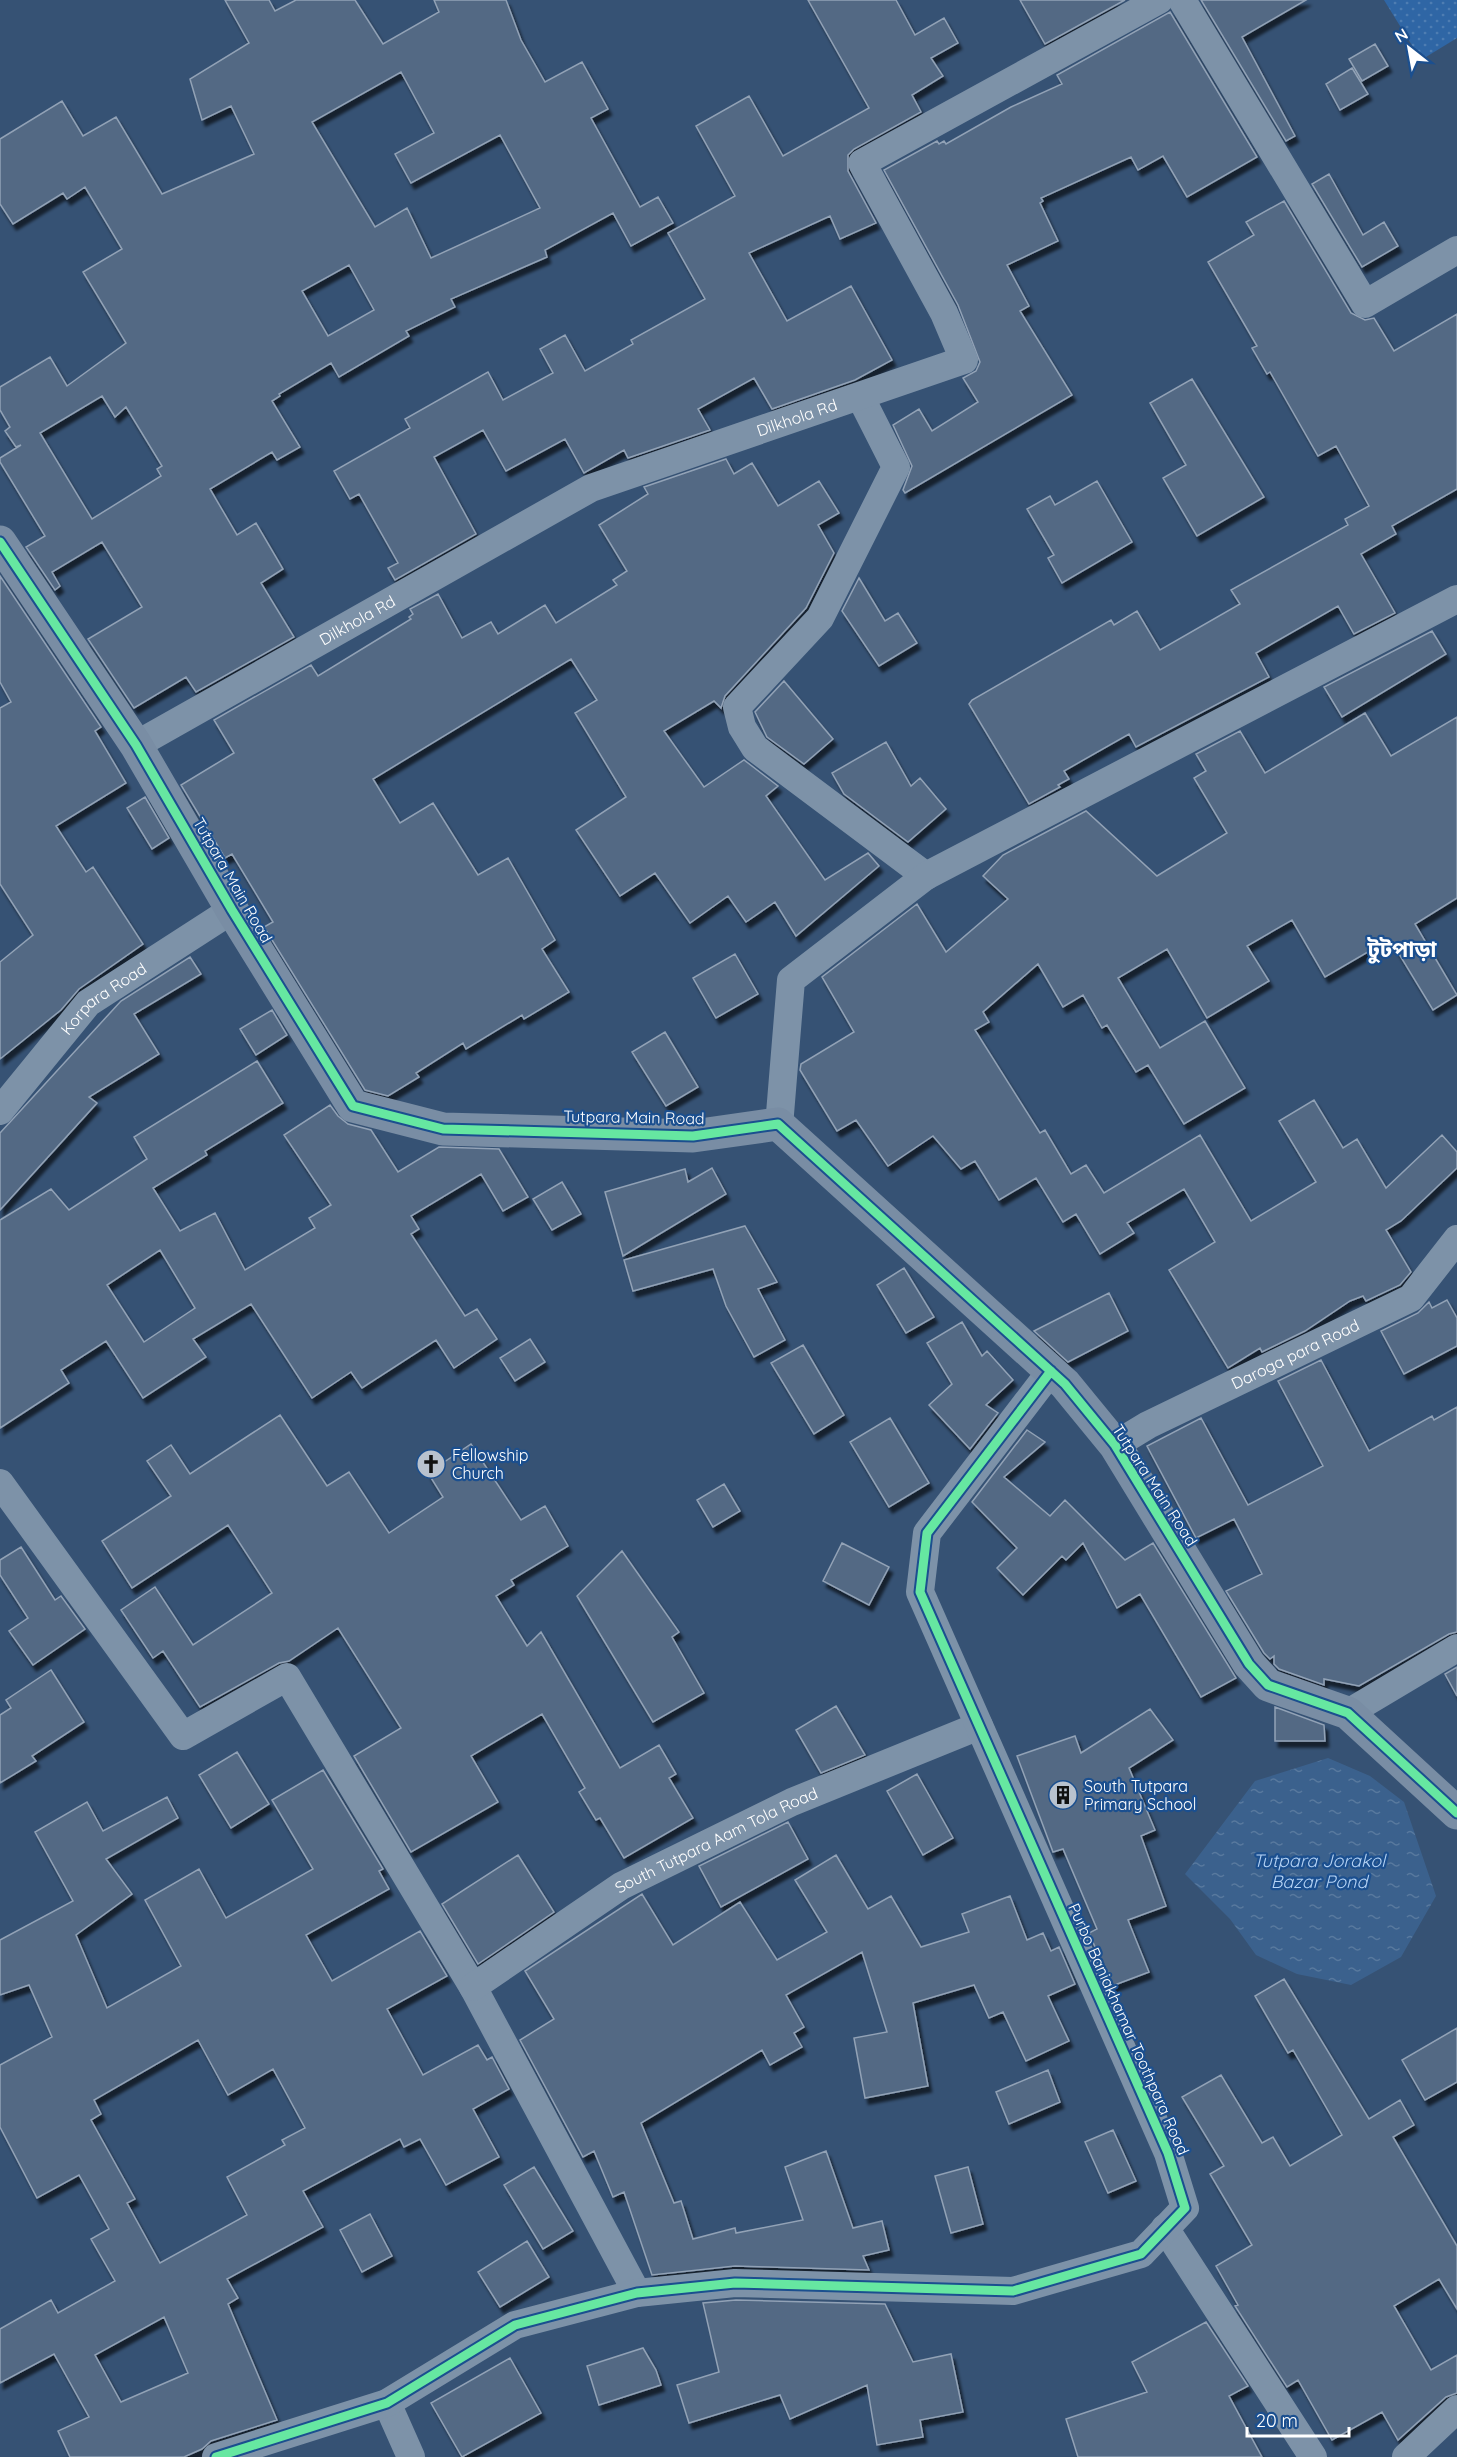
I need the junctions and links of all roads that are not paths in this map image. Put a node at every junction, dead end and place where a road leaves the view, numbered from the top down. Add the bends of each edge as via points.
1 (1159, 0) edge
2 (1182, 0) edge
3 (1457, 250) edge
4 (861, 398) junction
5 (0, 542) edge
6 (1457, 599) edge
7 (136, 746) junction
8 (926, 876) junction
9 (232, 910) junction
10 (0, 1111) edge
11 (779, 1126) junction
12 (1457, 1239) edge
13 (1050, 1371) junction
14 (1114, 1445) junction
15 (0, 1482) edge
16 (1457, 1648) edge
17 (1348, 1713) junction
18 (979, 1726) junction
19 (1457, 1813) edge
20 (473, 1987) junction
21 (1165, 2229) junction
22 (638, 2293) junction
23 (387, 2403) junction
24 (1457, 2409) edge
25 (216, 2457) edge
26 (411, 2457) edge
27 (1314, 2457) edge
28 (1406, 2457) edge

1 - 4 street, Dilkhola Rd via 862,163 944,313 964,360
2 - 3 street via 1365,304
4 - 7 street, Dilkhola Rd via 591,488
4 - 8 street via 896,467 820,618 737,706 742,727 755,748
5 - 7 street, Tutpara Main Road
6 - 8 street
7 - 9 street, Tutpara Main Road
8 - 11 street via 791,980
9 - 10 street, Korpara Road via 88,1003
9 - 11 street, Tutpara Main Road via 352,1106 443,1129 693,1136
11 - 13 street, Tutpara Main Road
12 - 14 street, Daroga para Road via 1411,1298
13 - 14 street, Tutpara Main Road
13 - 18 street, Purbo Baniakhamar Toothpara Road via 927,1533 920,1592
14 - 17 street, Tutpara Main Road via 1249,1664 1268,1685
15 - 20 street via 183,1736 287,1677
16 - 17 street
17 - 19 street, Tutpara Main Road
18 - 20 street, South Tutpara Aam Tola Road via 792,1802 621,1886
18 - 21 street, Purbo Baniakhamar Toothpara Road via 1168,2153 1185,2208
20 - 22 street
21 - 22 street, Purbo Baniakhamar Toothpara Road via 1141,2254 1013,2292 735,2283
21 - 27 street
22 - 23 street, Purbo Baniakhamar Toothpara Road via 515,2325
23 - 25 street, Purbo Baniakhamar Toothpara Road
23 - 26 street
24 - 28 street

